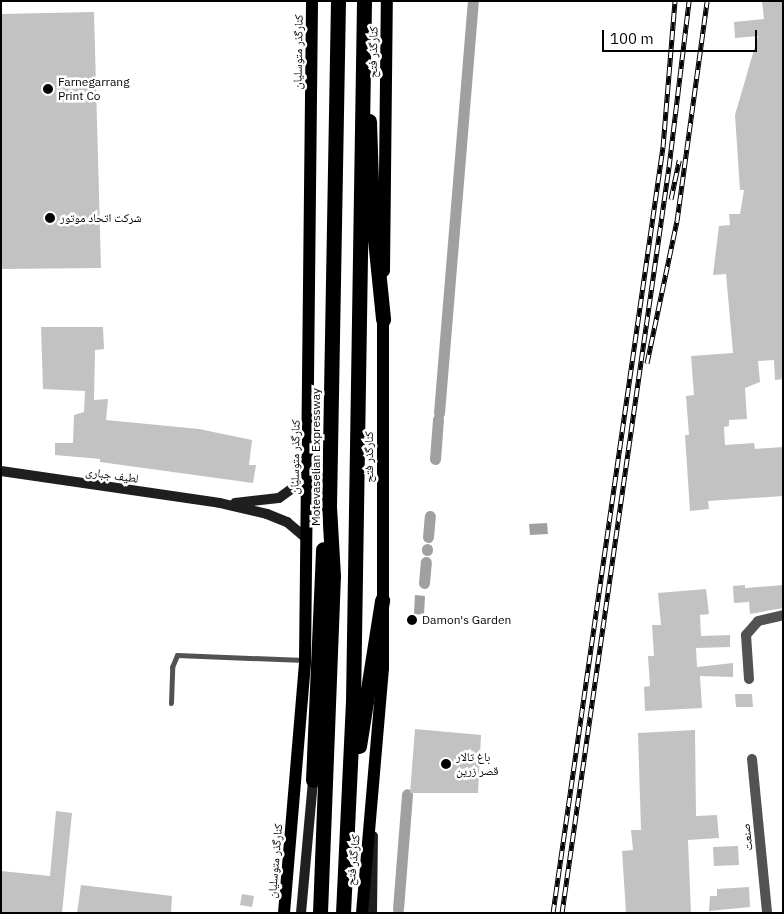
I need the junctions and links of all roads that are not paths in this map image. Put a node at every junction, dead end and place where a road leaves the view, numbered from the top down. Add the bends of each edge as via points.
1 (312, 1) edge
2 (338, 1) edge
3 (364, 1) edge
4 (387, 1) edge
5 (363, 93) junction
6 (383, 319) junction
7 (310, 462) junction
8 (1, 471) edge
9 (220, 503) junction
10 (329, 506) junction
11 (306, 538) junction
12 (382, 600) junction
13 (783, 615) edge
14 (305, 660) junction
15 (749, 679) dead end
16 (171, 703) dead end
17 (752, 759) dead end
18 (313, 780) joint
19 (350, 800) junction
20 (372, 814) junction
21 (284, 913) edge
22 (301, 913) edge
23 (320, 913) edge
24 (343, 913) edge
25 (362, 913) edge
26 (372, 913) edge
27 (767, 913) edge

1 - 7 main road, کنارگذر متوسلیان
2 - 10 highway, Motevaselian Expressway
3 - 5 highway
4 - 6 main road, کنارگذر فتح
5 - 6 highway via 371,135 372,210
5 - 19 highway
6 - 12 main road, کنارگذر فتح
7 - 9 main road via 301,482 279,498
7 - 11 main road, کنارگذر متوسلیان
8 - 9 main road, لطیف جباری
9 - 11 main road via 288,522
10 - 18 highway via 323,540
10 - 23 highway, Motevaselian Expressway via 333,576
11 - 14 main road, کنارگذر متوسلیان
12 - 19 highway
12 - 20 main road, کنارگذر فتح via 383,668
13 - 15 street via 758,621 746,635
14 - 16 lane via 177,655 172,667
14 - 21 main road, کنارگذر متوسلیان
17 - 27 street, صنعت
18 - 22 main road
19 - 24 highway
20 - 25 main road, کنارگذر فتح
20 - 26 main road via 375,870

